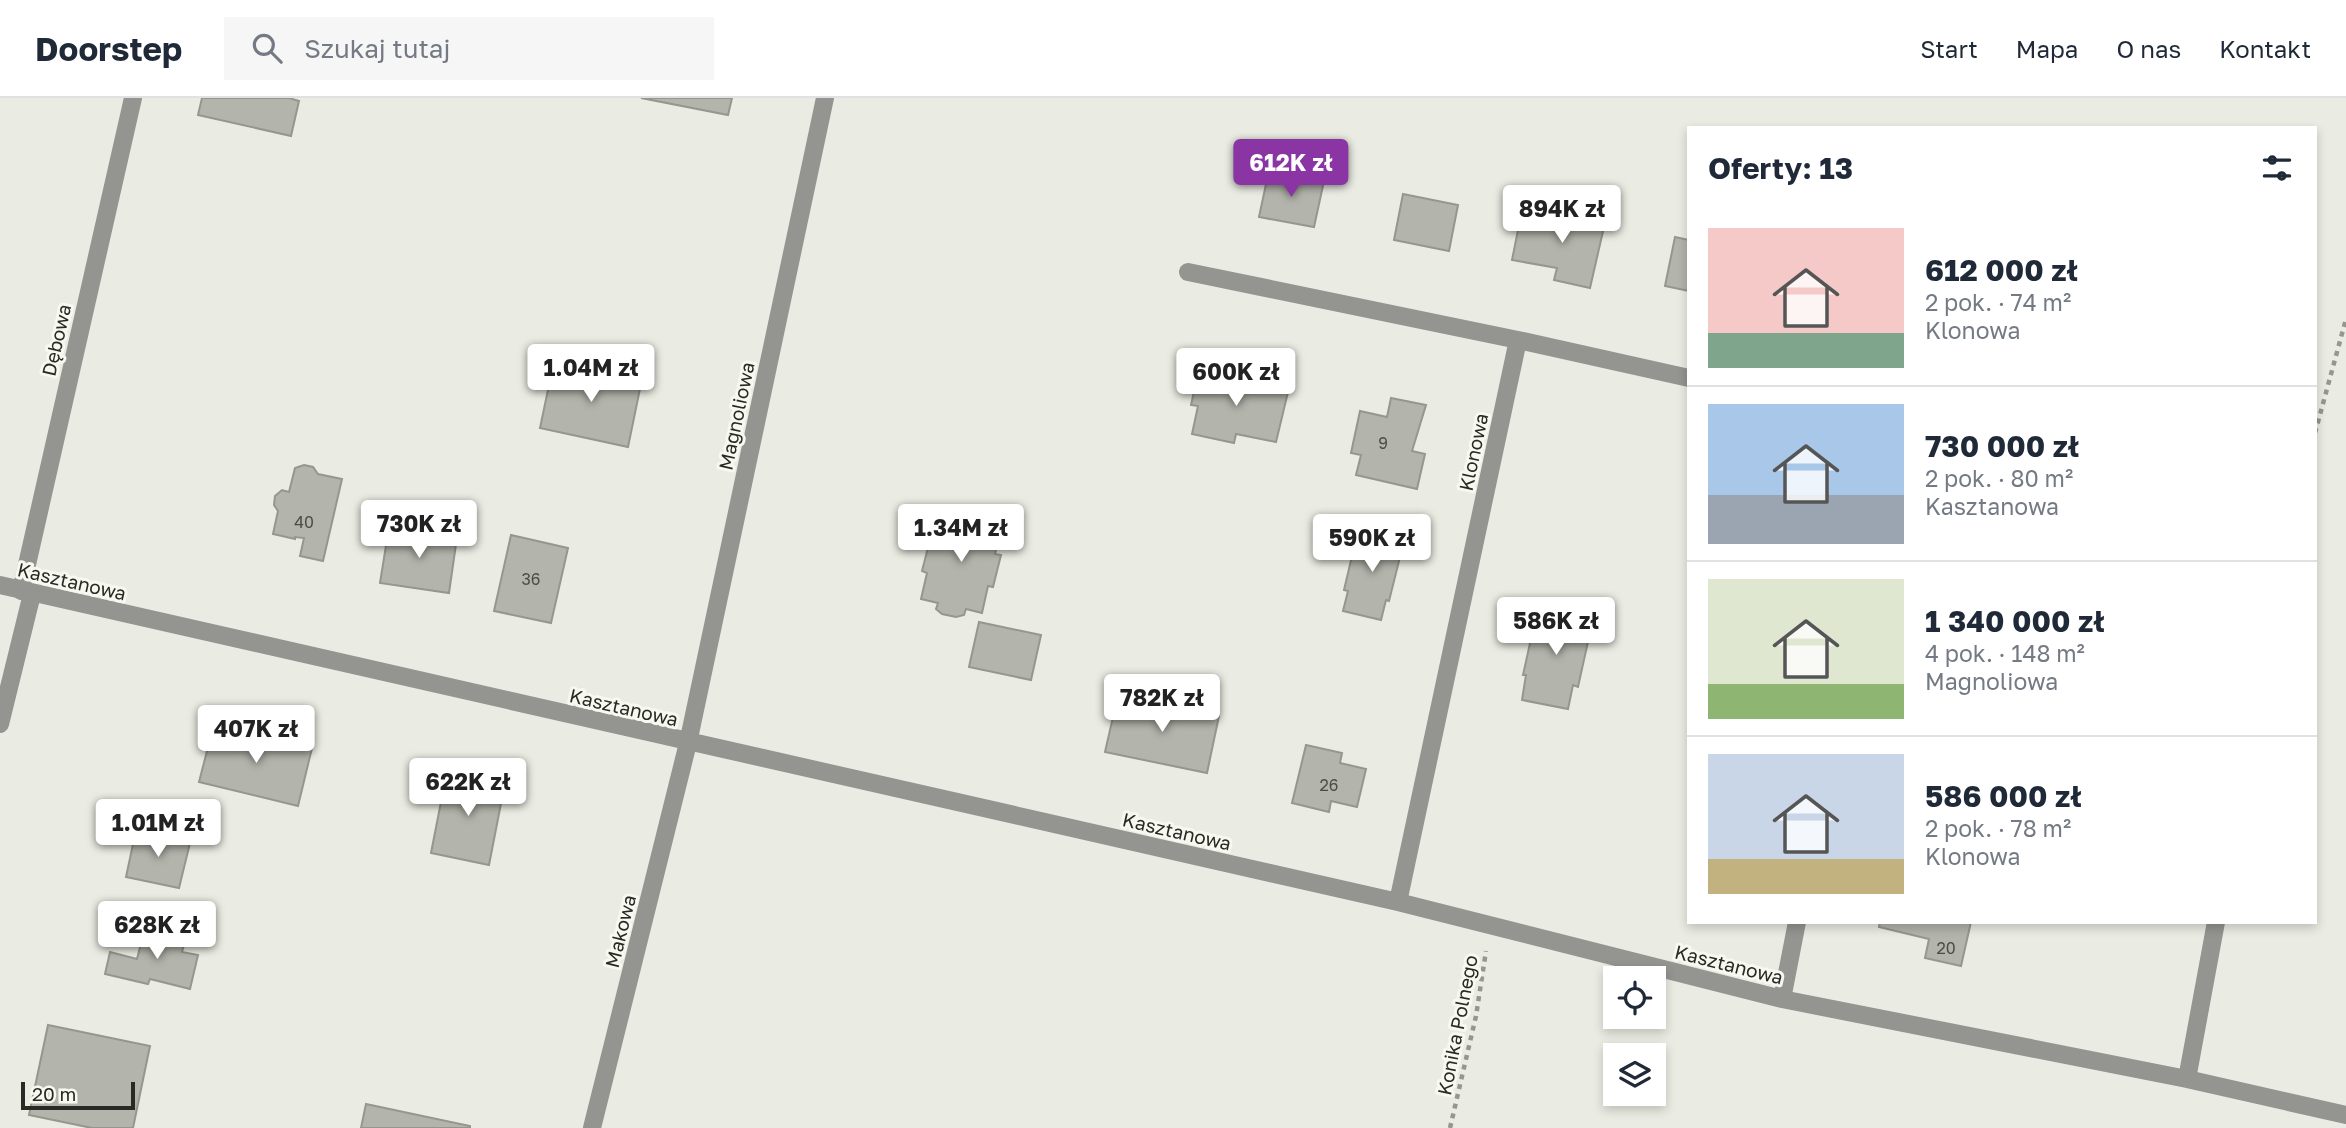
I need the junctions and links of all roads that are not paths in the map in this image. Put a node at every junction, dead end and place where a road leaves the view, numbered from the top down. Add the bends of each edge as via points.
1 (133, 98) edge
2 (825, 98) edge
3 (1188, 272) dead end
4 (1518, 340) junction
5 (1687, 378) edge
6 (0, 585) edge
7 (26, 592) junction
8 (0, 724) edge
9 (688, 743) junction
10 (1398, 902) junction
11 (1797, 924) edge
12 (2216, 924) edge
13 (1782, 999) junction
14 (2187, 1079) junction
15 (2346, 1115) edge
16 (592, 1128) edge

1 - 7 street, Dębowa
2 - 9 street, Magnoliowa
3 - 4 street
4 - 5 street
4 - 10 street, Klonowa
6 - 7 street, Kasztanowa
7 - 8 street, Dębowa
7 - 9 street, Kasztanowa
9 - 10 street, Kasztanowa
9 - 16 street, Makowa
10 - 13 street, Kasztanowa
11 - 13 street
12 - 14 street
13 - 14 street, Kasztanowa
14 - 15 street, Kasztanowa

